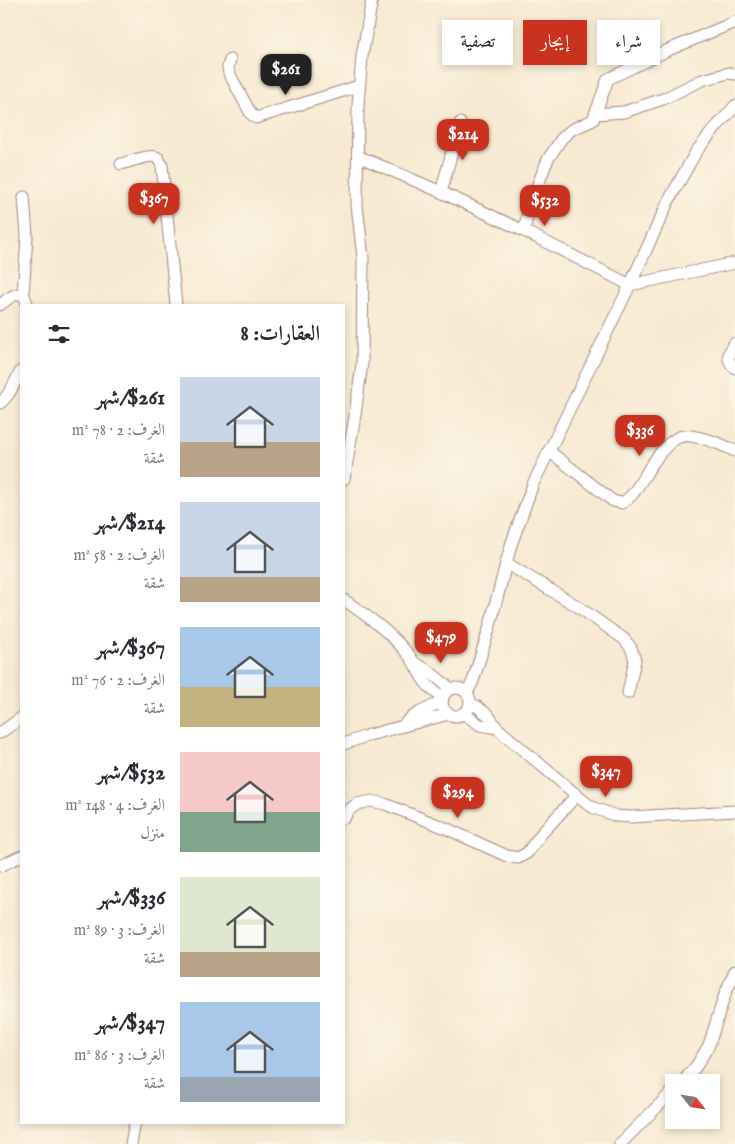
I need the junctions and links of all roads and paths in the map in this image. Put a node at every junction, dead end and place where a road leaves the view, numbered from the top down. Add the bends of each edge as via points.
1 (372, 0) edge
2 (735, 22) edge
3 (230, 60) dead end
4 (735, 74) edge
5 (359, 86) junction
6 (735, 106) edge
7 (595, 114) junction
8 (460, 122) dead end
9 (358, 156) junction
10 (121, 164) dead end
11 (441, 192) junction
12 (24, 197) dead end
13 (524, 232) junction
14 (735, 263) edge
15 (630, 286) junction
16 (25, 300) edge
17 (176, 304) edge
18 (0, 305) edge
19 (735, 343) edge
20 (735, 368) edge
21 (20, 373) edge
22 (0, 403) edge
23 (549, 451) junction
24 (735, 451) edge
25 (345, 473) edge
26 (506, 563) junction
27 (345, 601) edge
28 (415, 663) junction
29 (451, 689) junction
30 (628, 693) dead end
31 (443, 700) junction
32 (467, 703) junction
33 (450, 714) junction
34 (20, 719) edge
35 (402, 726) junction
36 (0, 733) edge
37 (345, 744) edge
38 (576, 796) junction
39 (735, 812) edge
40 (345, 816) edge
41 (20, 856) edge
42 (0, 866) edge
43 (735, 971) edge
44 (690, 1074) edge
45 (665, 1099) edge
46 (135, 1124) edge
47 (131, 1144) edge
48 (620, 1144) edge

1 - 5 street
2 - 7 street via 608,79
3 - 5 street via 228,73 256,118
4 - 7 street via 702,80 663,99 624,112
5 - 9 street
6 - 15 street via 696,152 669,200
7 - 13 street via 593,120 562,138 548,160 530,204
8 - 11 street
9 - 11 street
9 - 25 street via 357,205 363,258 362,364
10 - 17 street via 150,156 159,159 162,166
11 - 13 street
12 - 16 street via 27,236
13 - 15 street
14 - 15 street
15 - 23 street
16 - 18 street via 14,294
19 - 20 street via 728,356
21 - 22 street
23 - 24 street via 613,501 622,503 629,500 661,452 683,436 703,438
23 - 26 street via 522,511
26 - 30 street via 578,606 624,639 634,660
26 - 32 street
27 - 28 street via 393,638
28 - 29 street
28 - 31 street via 423,680
29 - 31 street
29 - 32 street via 460,688
31 - 33 street via 444,709
31 - 35 street via 408,719
32 - 33 street via 459,715
32 - 38 street via 489,716 497,728
33 - 35 street
34 - 36 street
35 - 37 street
38 - 39 street via 594,808 630,818
38 - 40 street via 527,853 518,858 443,826 371,801 357,804
41 - 42 street
43 - 44 street via 710,1045
45 - 48 street
46 - 47 street

